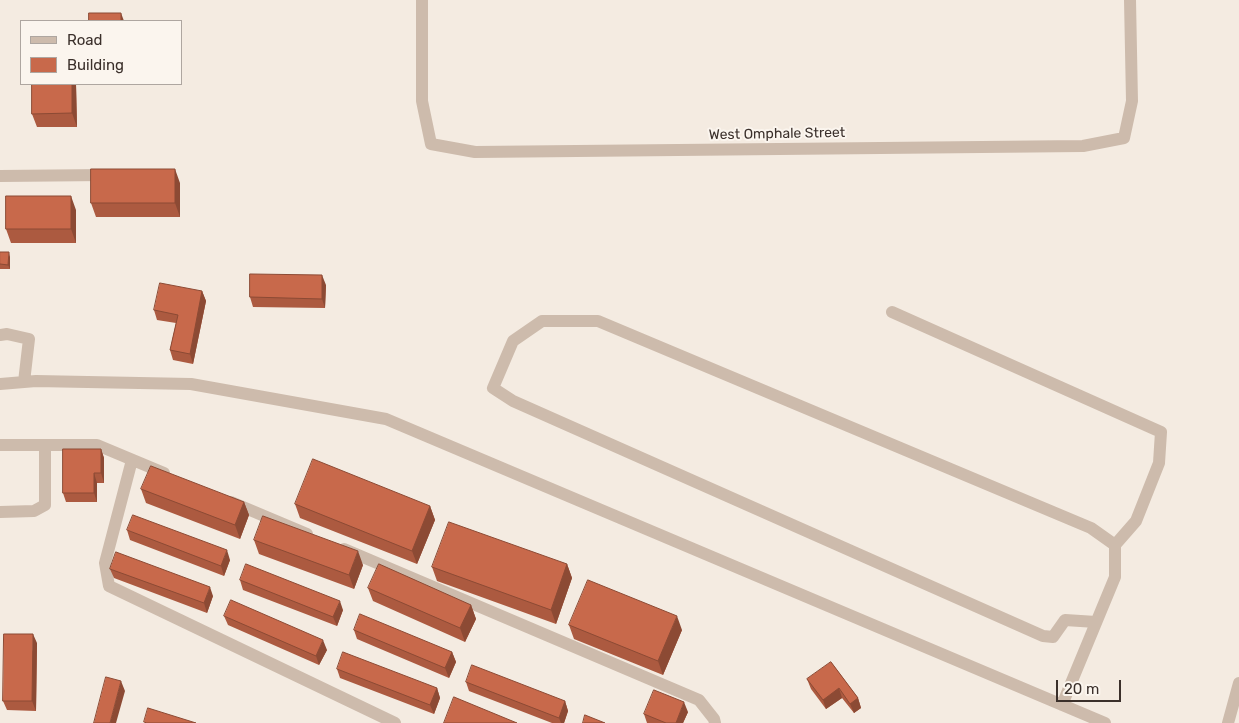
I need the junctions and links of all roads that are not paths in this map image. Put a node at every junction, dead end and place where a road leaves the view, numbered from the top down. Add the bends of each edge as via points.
1 (422, 0) edge
2 (1130, 0) edge
3 (117, 175) edge
4 (0, 176) edge
5 (892, 312) dead end
6 (0, 335) edge
7 (24, 382) junction
8 (0, 384) edge
9 (0, 445) edge
10 (44, 445) junction
11 (132, 460) junction
12 (178, 479) edge
13 (223, 498) edge
14 (0, 512) edge
15 (314, 537) edge
16 (333, 544) edge
17 (1115, 545) junction
18 (1096, 622) junction
19 (1239, 683) edge
20 (1062, 705) junction
21 (714, 722) edge
22 (395, 723) edge
23 (1106, 723) edge
24 (1228, 723) edge

1 - 2 street, West Omphale Street via 422,101 430,144 475,152 1083,146 1124,138 1132,101
3 - 4 street
5 - 17 street via 1161,432 1159,463 1136,521
6 - 7 street via 29,339
7 - 8 street
7 - 20 street via 191,384 386,419
9 - 10 street
10 - 11 street via 96,445
10 - 14 street via 44,505 34,511
11 - 12 street
11 - 22 street via 106,563 109,586
13 - 15 street
16 - 21 street via 699,700
17 - 18 street via 1115,577
17 - 18 street via 1091,528 598,321 542,321 513,341 492,388 522,405 1043,636 1053,636 1065,620
18 - 20 street
19 - 24 street
20 - 23 street

